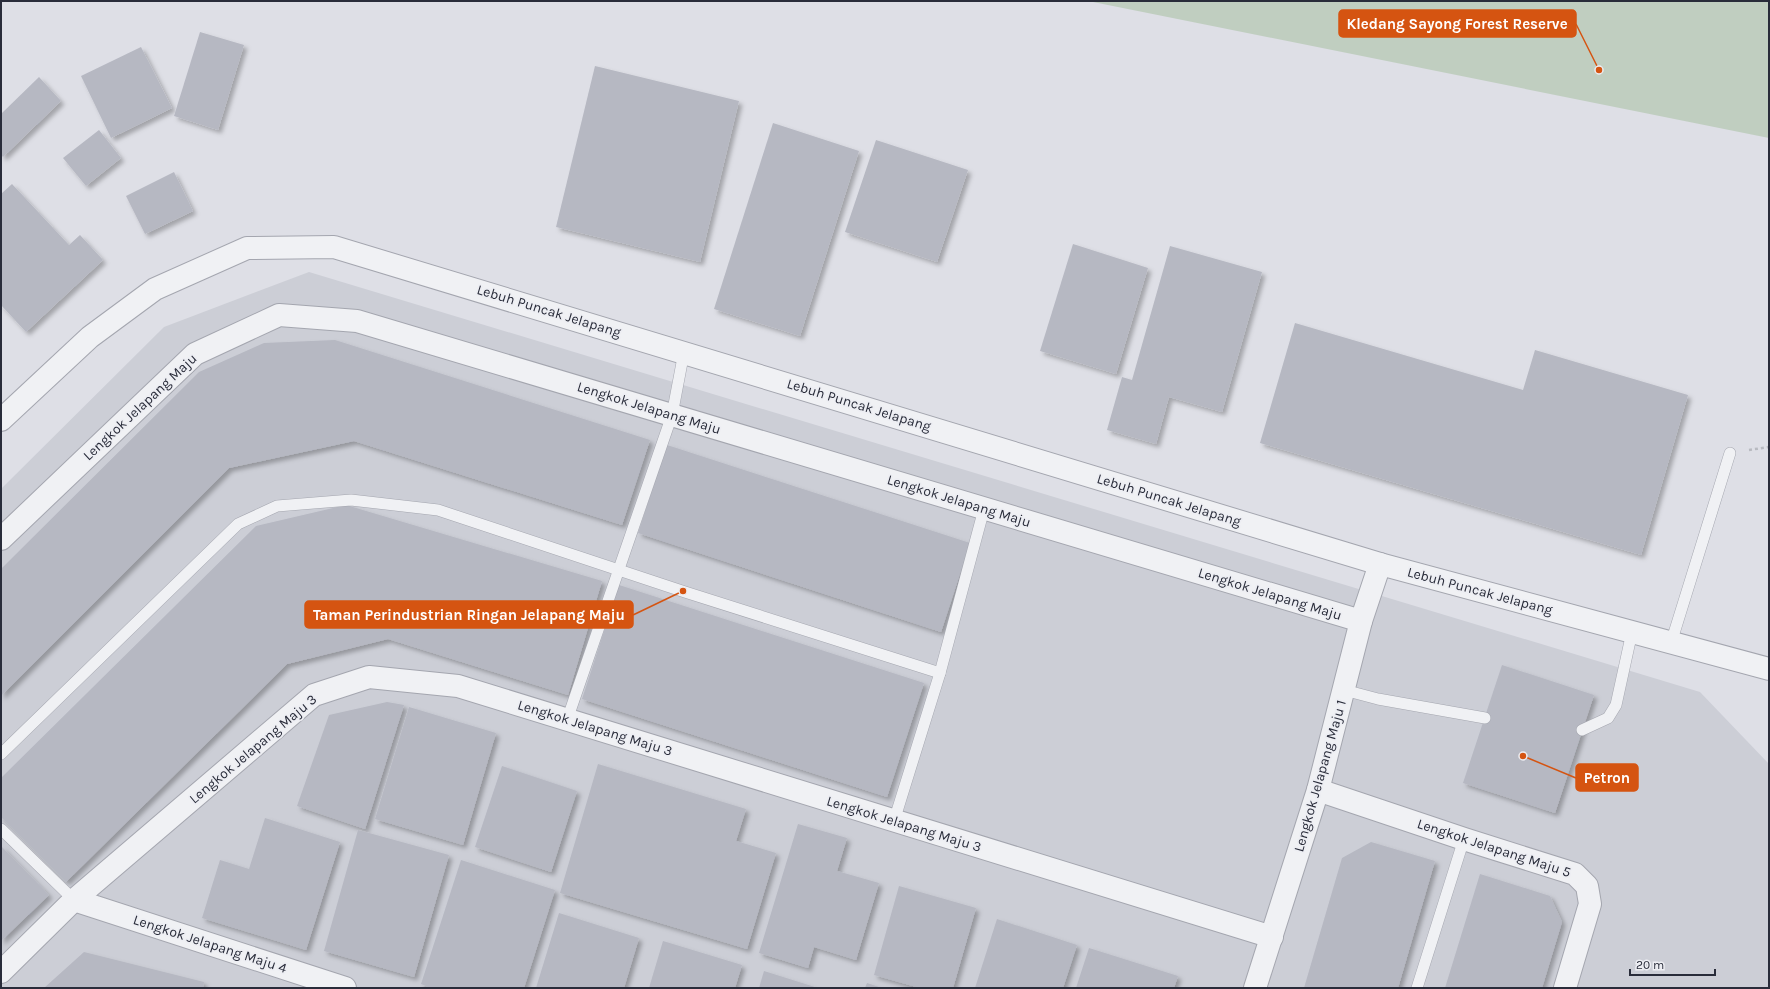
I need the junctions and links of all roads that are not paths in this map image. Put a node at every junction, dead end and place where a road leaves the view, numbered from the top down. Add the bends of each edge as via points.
1 (684, 352) junction
2 (672, 415) junction
3 (1, 420) edge
4 (1730, 453) dead end
5 (984, 509) junction
6 (1, 539) edge
7 (1380, 564) junction
8 (618, 570) junction
9 (1361, 621) junction
10 (1632, 632) junction
11 (1671, 644) junction
12 (1766, 672) edge
13 (940, 673) junction
14 (1344, 690) junction
15 (1485, 718) dead end
16 (567, 720) junction
17 (1582, 730) dead end
18 (1, 754) edge
19 (1318, 790) junction
20 (894, 821) junction
21 (1, 829) edge
22 (1464, 839) junction
23 (74, 900) junction
24 (1272, 937) junction
25 (1, 972) edge
26 (346, 988) edge
27 (1256, 988) edge
28 (1417, 988) edge
29 (1565, 988) edge

1 - 2 lane
1 - 3 street, Lebuh Puncak Jelapang via 334,247 247,248 155,289 90,337
1 - 7 street, Lebuh Puncak Jelapang
2 - 5 street, Lengkok Jelapang Maju
2 - 6 street, Lengkok Jelapang Maju via 356,321 279,315 195,354
2 - 8 lane
4 - 11 lane
5 - 9 street, Lengkok Jelapang Maju
5 - 13 lane
7 - 9 street, Lengkok Jelapang Maju 1
7 - 10 street, Lebuh Puncak Jelapang
8 - 13 lane
8 - 16 lane
8 - 18 lane via 438,510 350,500 277,506 238,524
9 - 14 street, Lengkok Jelapang Maju 1
10 - 11 street, Lebuh Puncak Jelapang
10 - 17 lane via 1616,705 1608,718
11 - 12 street, Lebuh Puncak Jelapang
13 - 20 lane
14 - 15 lane via 1378,699
14 - 19 street, Lengkok Jelapang Maju 1
16 - 20 street, Lengkok Jelapang Maju 3
16 - 23 street, Lengkok Jelapang Maju 3 via 458,686 369,677 314,695
19 - 22 street, Lengkok Jelapang Maju 5
19 - 24 street, Lengkok Jelapang Maju 1
20 - 24 street, Lengkok Jelapang Maju 3
21 - 23 lane
22 - 28 lane
22 - 29 street, Lengkok Jelapang Maju 5 via 1575,874 1587,886 1590,904
23 - 25 street, Lengkok Jelapang Maju 3
23 - 26 street, Lengkok Jelapang Maju 4
24 - 27 street, Lengkok Jelapang Maju 1

